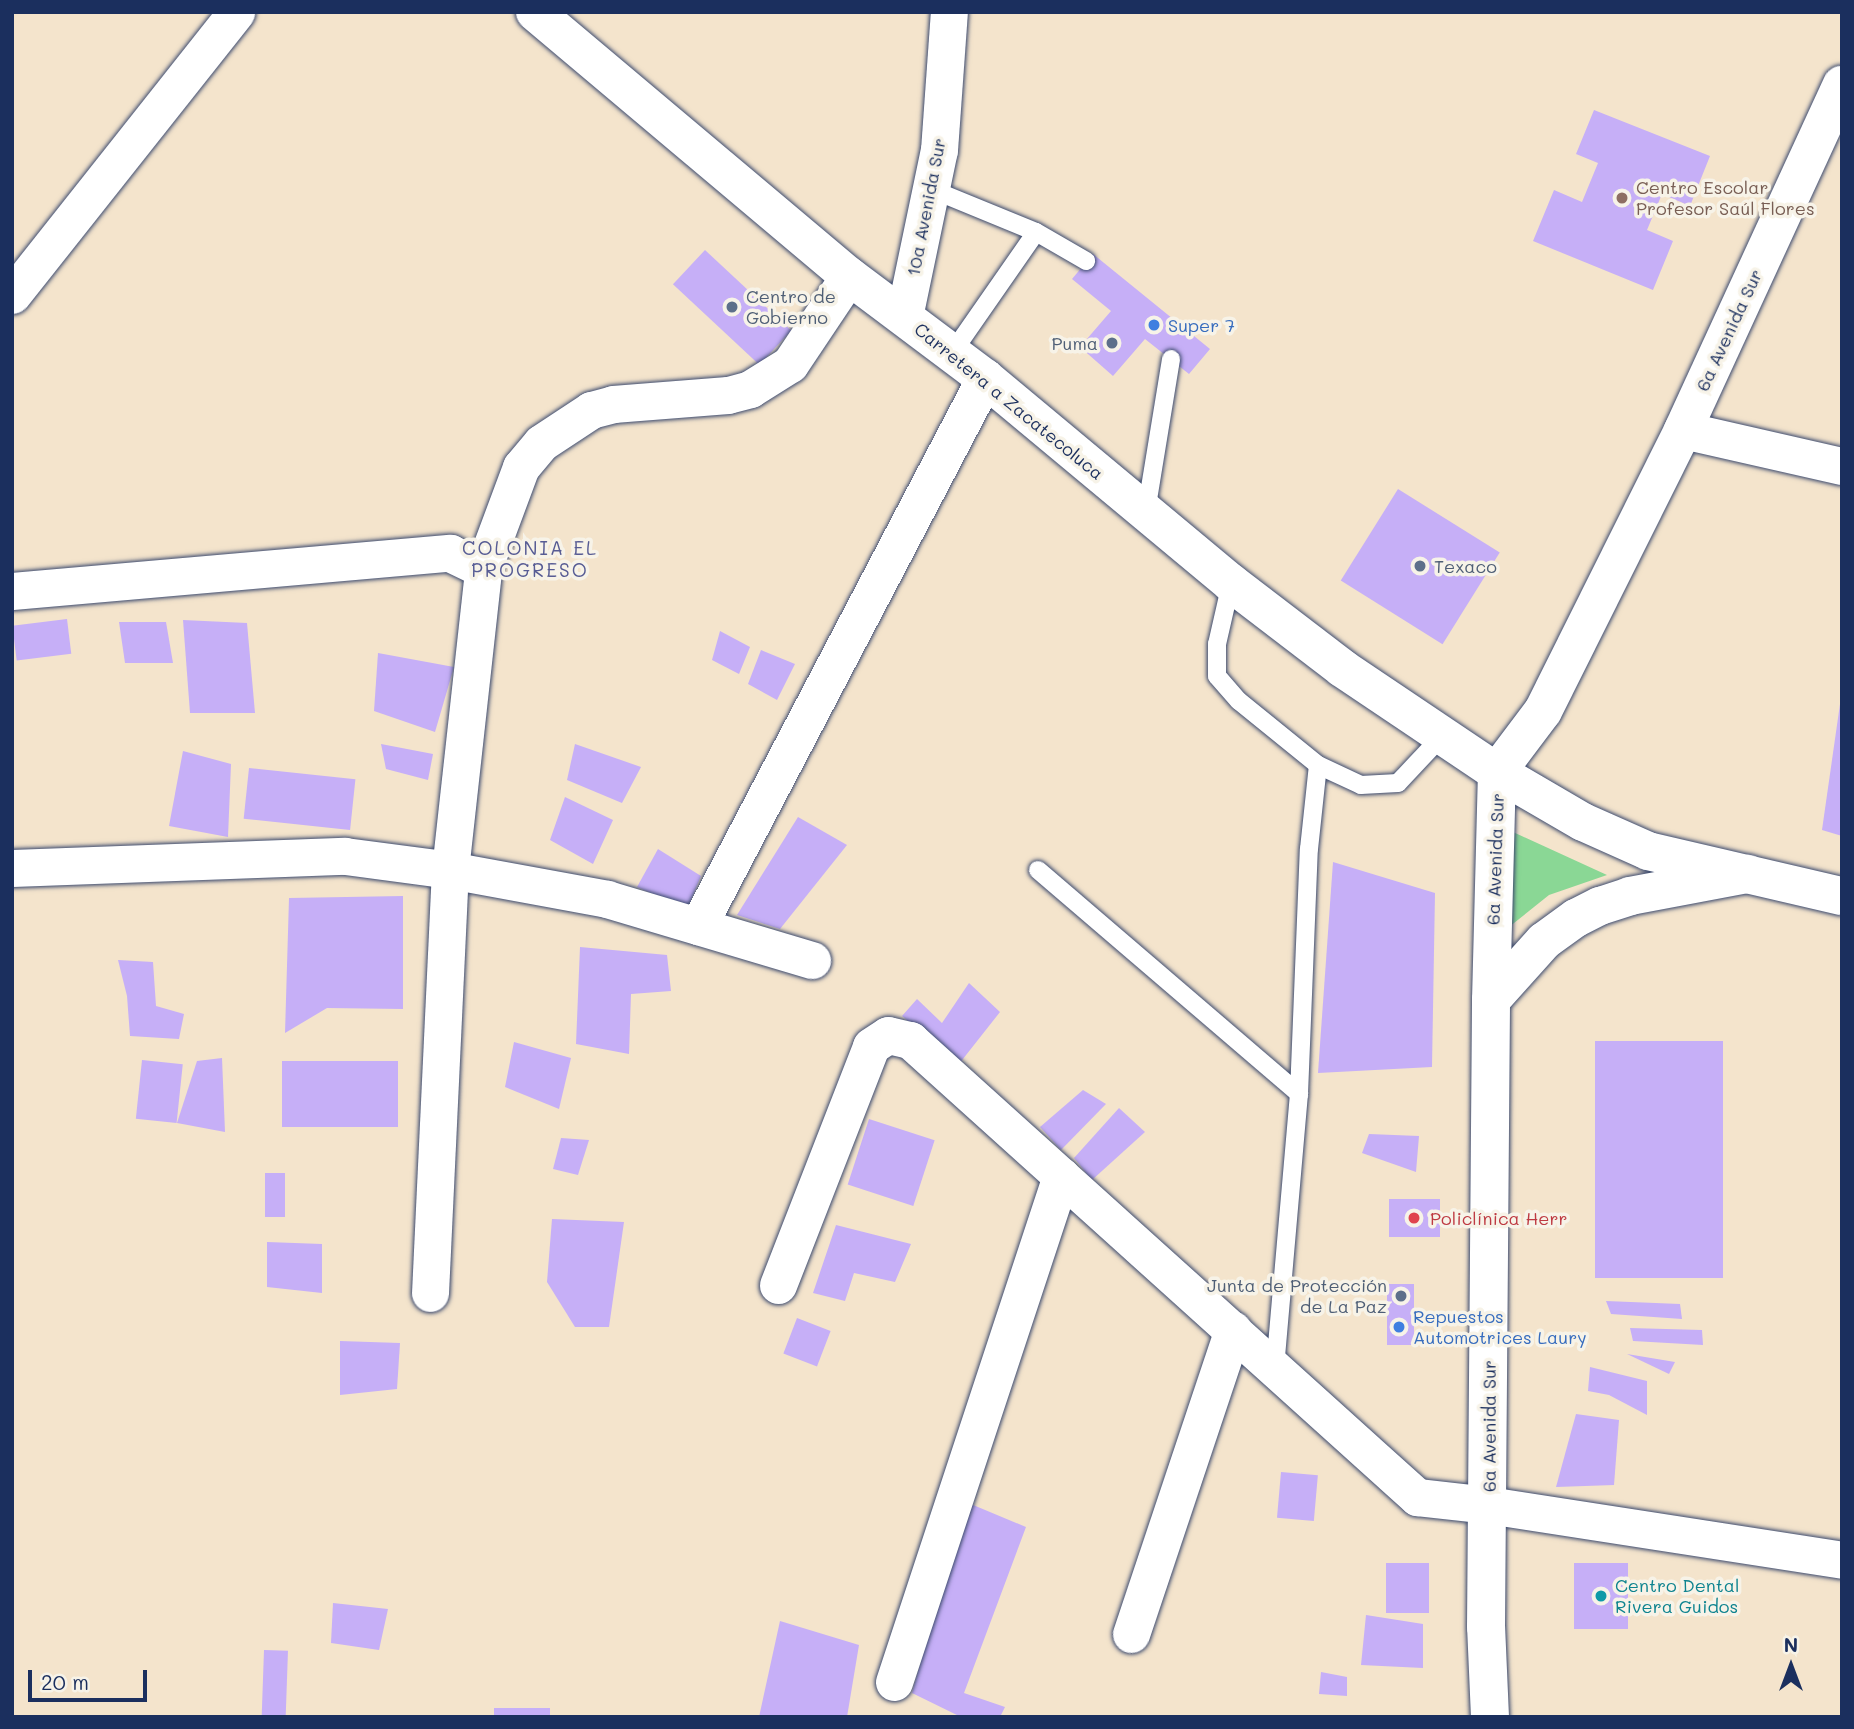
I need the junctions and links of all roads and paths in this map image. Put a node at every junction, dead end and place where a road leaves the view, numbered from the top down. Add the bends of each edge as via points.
1 (236, 12) edge
2 (535, 12) edge
3 (949, 12) edge
4 (1842, 85) edge
5 (1830, 137) edge
6 (931, 189) junction
7 (1036, 232) junction
8 (1086, 261) dead end
9 (849, 276) junction
10 (12, 295) edge
11 (904, 317) junction
12 (952, 353) junction
13 (1171, 359) dead end
14 (985, 378) junction
15 (1683, 430) junction
16 (1842, 466) edge
17 (1146, 512) junction
18 (483, 569) junction
19 (1231, 583) junction
20 (12, 591) edge
21 (1444, 734) junction
22 (1318, 765) junction
23 (1497, 772) junction
24 (12, 868) edge
25 (450, 870) junction
26 (1038, 870) dead end
27 (1748, 874) junction
28 (1842, 896) edge
29 (698, 926) junction
30 (812, 960) dead end
31 (1491, 1000) junction
32 (1299, 1094) junction
33 (1061, 1176) junction
34 (778, 1285) dead end
35 (430, 1293) dead end
36 (1233, 1330) junction
37 (1275, 1368) junction
38 (1488, 1505) junction
39 (1842, 1560) edge
40 (1131, 1634) dead end
41 (894, 1682) dead end
42 (1490, 1717) edge

1 - 10 street
2 - 9 main road, Carretera a Zacatecoluca
3 - 6 street, 10a Avenida Sur via 939,150
4 - 5 main road, 6a Avenida Sur
5 - 15 main road, 6a Avenida Sur
6 - 7 lane
6 - 11 street, 10a Avenida Sur
7 - 8 lane
7 - 12 lane
9 - 11 main road, Carretera a Zacatecoluca
9 - 18 street via 790,364 750,389 728,395 613,404 591,410 541,443 521,467
11 - 12 main road, Carretera a Zacatecoluca
12 - 14 main road, Carretera a Zacatecoluca
13 - 17 lane
14 - 17 main road, Carretera a Zacatecoluca
14 - 29 street
15 - 16 street
15 - 23 main road, 6a Avenida Sur via 1543,711
17 - 19 main road, Carretera a Zacatecoluca
18 - 20 street via 450,553
18 - 25 street
19 - 21 main road, Carretera a Zacatecoluca via 1342,668
19 - 22 lane via 1217,644 1217,676 1239,702
21 - 22 lane via 1398,783 1361,785
21 - 23 main road, Carretera a Zacatecoluca
22 - 32 lane via 1309,849
23 - 27 main road, Carretera a Zacatecoluca via 1583,822 1648,851
23 - 31 main road, 6a Avenida Sur
24 - 25 street via 345,856
25 - 29 street via 607,899
25 - 35 street
26 - 32 lane
27 - 28 main road, Carretera a Zacatecoluca
27 - 31 main road via 1600,906 1544,941
29 - 30 street
31 - 38 main road, 6a Avenida Sur
32 - 37 lane
33 - 34 street via 910,1040 888,1035 871,1046
33 - 36 street
33 - 41 street
36 - 37 street
36 - 40 street
37 - 38 street via 1417,1497
38 - 39 street
38 - 42 main road, 6a Avenida Sur

